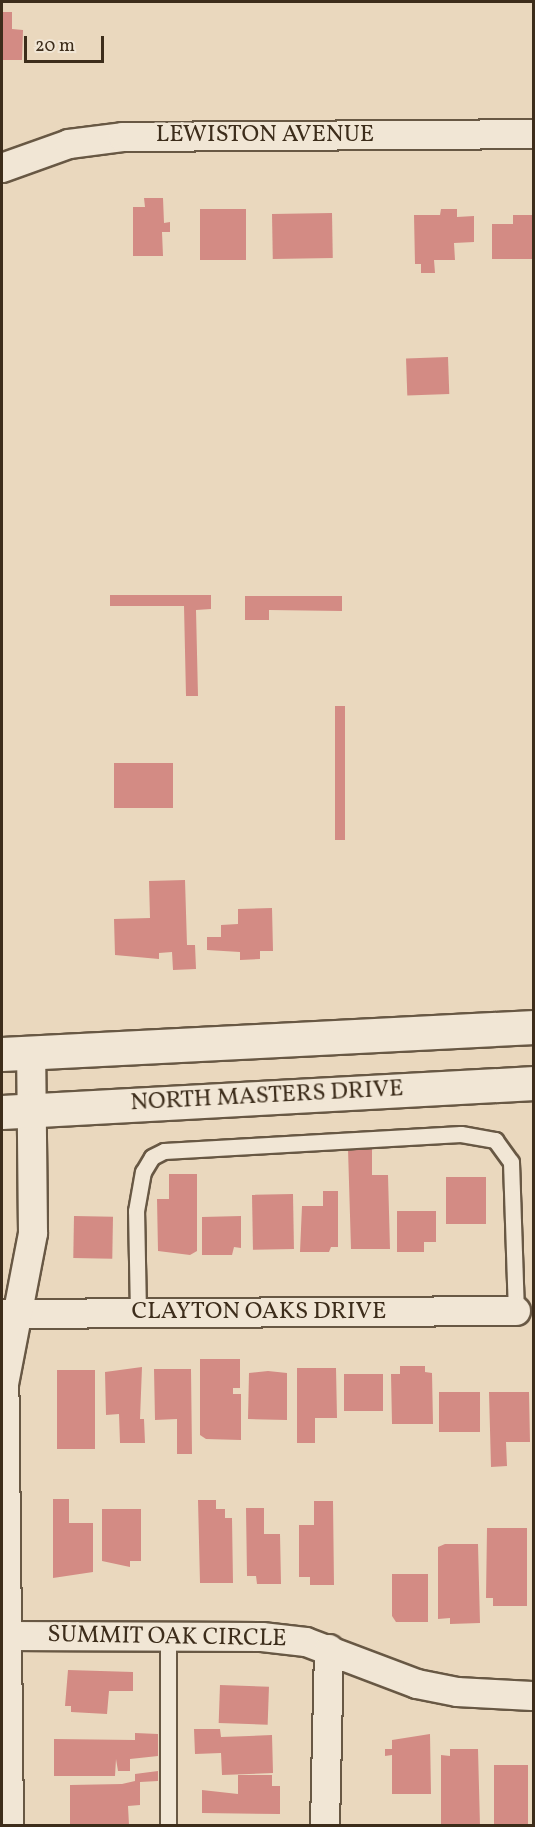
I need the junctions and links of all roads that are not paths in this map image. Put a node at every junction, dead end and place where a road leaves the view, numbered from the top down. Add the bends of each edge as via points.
1 (534, 134) edge
2 (2, 168) edge
3 (534, 1027) edge
4 (16, 1054) edge
5 (534, 1083) edge
6 (17, 1112) edge
7 (516, 1311) joint
8 (138, 1313) junction
9 (10, 1314) edge
10 (8, 1636) junction
11 (168, 1636) junction
12 (329, 1648) junction
13 (532, 1696) edge
14 (9, 1826) edge
15 (168, 1826) edge
16 (325, 1826) edge

1 - 2 street, LEWISTON AVENUE via 123,137 69,144
3 - 4 main road
4 - 6 street
5 - 6 main road, NORTH MASTERS DRIVE
6 - 9 street via 33,1233
7 - 8 street, CLAYTON OAKS DRIVE
7 - 8 lane via 512,1162 495,1140 461,1134 164,1151 152,1157 142,1172 136,1211
8 - 9 street, CLAYTON OAKS DRIVE
9 - 10 street via 4,1384
10 - 11 street, SUMMIT OAK CIRCLE
10 - 14 street
11 - 12 street, SUMMIT OAK CIRCLE via 262,1637
11 - 15 lane
12 - 13 street, SUMMIT OAK CIRCLE via 417,1684 457,1692
12 - 16 street

